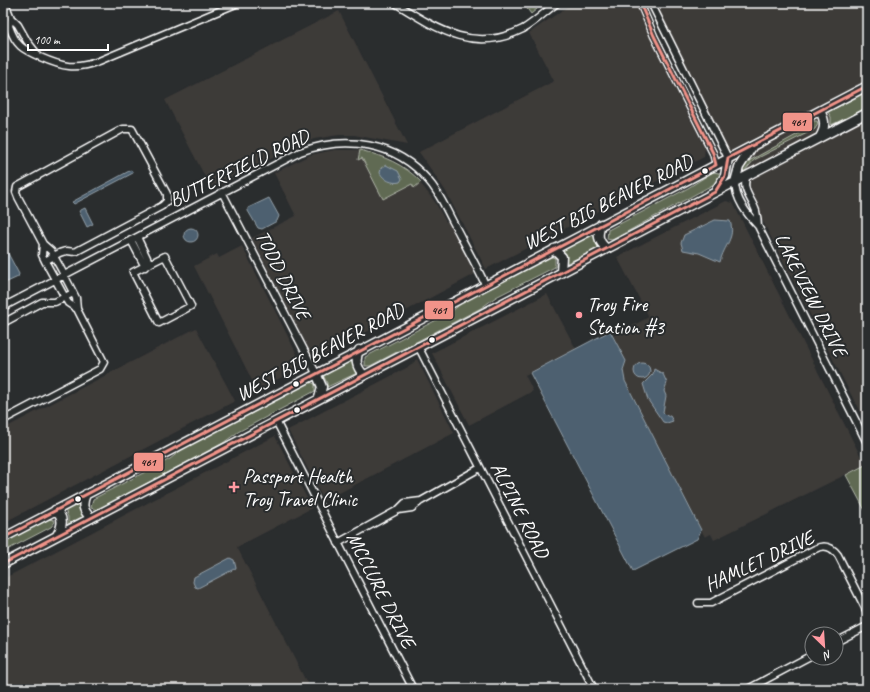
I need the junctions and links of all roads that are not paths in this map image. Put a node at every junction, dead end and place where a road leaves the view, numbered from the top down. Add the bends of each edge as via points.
1 (5, 3) edge
2 (238, 3) edge
3 (395, 3) edge
4 (557, 3) edge
5 (640, 3) edge
6 (651, 3) edge
7 (10, 17) junction
8 (3, 18) edge
9 (6, 27) edge
10 (39, 56) junction
11 (867, 86) edge
12 (820, 111) junction
13 (867, 113) edge
14 (820, 137) junction
15 (754, 145) junction
16 (728, 158) junction
17 (716, 165) junction
18 (747, 175) junction
19 (735, 182) junction
20 (222, 192) junction
21 (715, 192) junction
22 (601, 224) junction
23 (758, 226) junction
24 (134, 239) junction
25 (43, 244) junction
26 (606, 248) junction
27 (554, 249) junction
28 (54, 256) junction
29 (45, 261) junction
30 (147, 265) junction
31 (561, 272) junction
32 (64, 275) junction
33 (55, 280) junction
34 (486, 284) junction
35 (73, 293) junction
36 (65, 298) junction
37 (3, 307) edge
38 (77, 309) junction
39 (3, 323) edge
40 (418, 346) junction
41 (359, 350) junction
42 (316, 373) junction
43 (364, 375) junction
44 (319, 398) junction
45 (3, 420) edge
46 (276, 421) junction
47 (867, 443) edge
48 (480, 468) junction
49 (86, 494) junction
50 (55, 510) junction
51 (92, 518) junction
52 (56, 536) junction
53 (3, 538) edge
54 (338, 543) junction
55 (3, 564) edge
56 (698, 603) dead end
57 (867, 612) edge
58 (867, 626) edge
59 (844, 638) edge
60 (804, 659) edge
61 (413, 689) edge
62 (594, 689) edge
63 (748, 689) edge

1 - 7 street
2 - 10 street via 92,64 60,65
3 - 4 street via 445,32 470,40 498,38 510,34 527,26
5 - 17 street via 713,152
6 - 16 street
7 - 8 street
7 - 9 street
7 - 10 street
9 - 10 street via 20,48
11 - 12 main road, WEST BIG BEAVER ROAD
12 - 14 main road via 824,121
12 - 15 main road, WEST BIG BEAVER ROAD
13 - 14 main road, WEST BIG BEAVER ROAD
14 - 18 main road, WEST BIG BEAVER ROAD
15 - 16 main road, WEST BIG BEAVER ROAD
15 - 19 main road via 739,167
16 - 17 main road, WEST BIG BEAVER ROAD
16 - 21 main road via 725,176
17 - 22 main road, WEST BIG BEAVER ROAD
18 - 19 main road, WEST BIG BEAVER ROAD
18 - 23 street, LAKEVIEW DRIVE via 745,189 756,210
19 - 21 main road, WEST BIG BEAVER ROAD
19 - 23 street, LAKEVIEW DRIVE via 737,193 748,215
20 - 24 street, BUTTERFIELD ROAD
20 - 34 street, BUTTERFIELD ROAD via 319,145 347,142 380,148 405,159 429,180 439,194
20 - 42 street, TODD DRIVE
21 - 26 main road, WEST BIG BEAVER ROAD
22 - 26 main road via 598,231 599,241
22 - 27 main road, WEST BIG BEAVER ROAD
23 - 47 street, LAKEVIEW DRIVE
24 - 30 street
24 - 32 street, BUTTERFIELD ROAD
25 - 28 street
25 - 28 street via 16,192 16,187 123,129 132,129 167,194 167,201 73,253 67,251
25 - 29 street via 42,255
26 - 31 main road, WEST BIG BEAVER ROAD
27 - 31 main road via 562,257
27 - 34 main road, WEST BIG BEAVER ROAD
28 - 29 street
28 - 32 street
29 - 33 street
30 - 30 street via 134,272 159,323 191,306 165,256
31 - 40 main road, WEST BIG BEAVER ROAD
32 - 33 street, BUTTERFIELD ROAD
32 - 35 street
33 - 36 street
33 - 37 street, BUTTERFIELD ROAD
34 - 41 main road, WEST BIG BEAVER ROAD
35 - 36 street
35 - 38 street
36 - 38 street
36 - 39 street via 56,302 42,302
38 - 45 street via 104,362 103,366
40 - 43 main road, WEST BIG BEAVER ROAD
40 - 48 street, ALPINE ROAD
41 - 42 main road, WEST BIG BEAVER ROAD
41 - 43 main road via 356,362
42 - 44 main road via 322,387
42 - 49 main road, WEST BIG BEAVER ROAD
43 - 44 main road, WEST BIG BEAVER ROAD
44 - 46 main road, WEST BIG BEAVER ROAD
46 - 51 main road, WEST BIG BEAVER ROAD
46 - 54 street, MCCLURE DRIVE
48 - 54 street via 409,509 398,510
48 - 62 street, ALPINE ROAD
49 - 50 main road, WEST BIG BEAVER ROAD
49 - 51 main road via 83,507
50 - 52 main road via 62,522
50 - 53 main road, WEST BIG BEAVER ROAD
51 - 52 main road, WEST BIG BEAVER ROAD
52 - 55 main road, WEST BIG BEAVER ROAD
54 - 61 street, MCCLURE DRIVE
56 - 57 street, HAMLET DRIVE via 711,603 824,546 832,548 838,556
58 - 59 street
60 - 63 street

